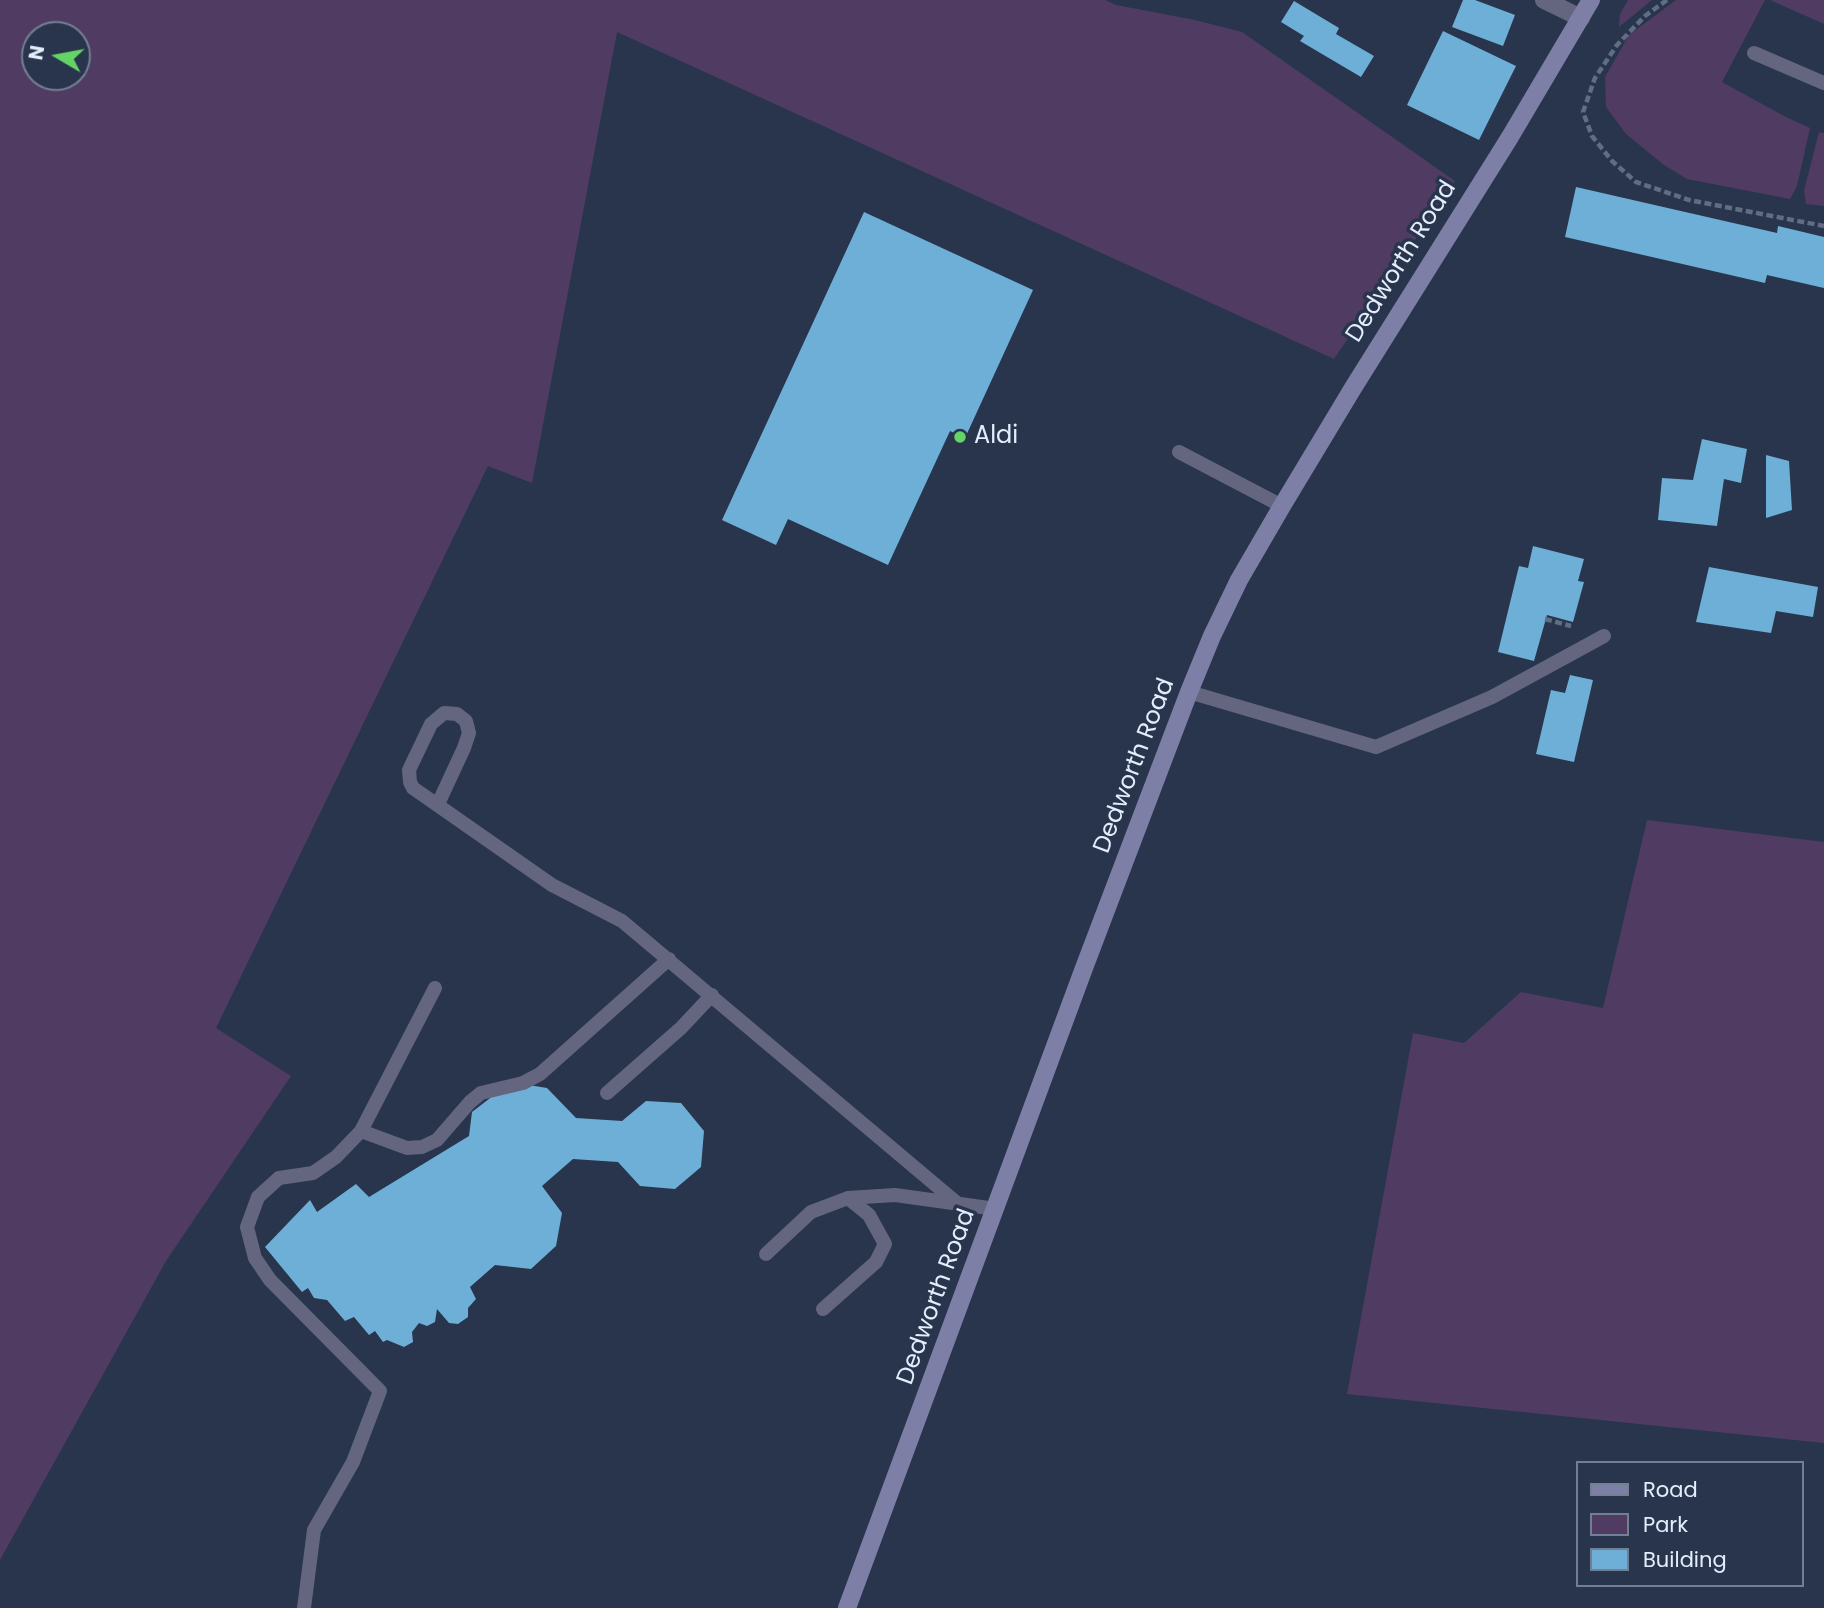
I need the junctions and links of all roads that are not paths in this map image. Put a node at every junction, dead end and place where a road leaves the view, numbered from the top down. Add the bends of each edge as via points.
1 (1544, 0) edge
2 (1591, 0) edge
3 (1581, 18) junction
4 (1754, 53) dead end
5 (1824, 83) edge
6 (1179, 452) dead end
7 (1282, 506) junction
8 (1604, 636) dead end
9 (1189, 692) junction
10 (438, 804) junction
11 (669, 959) junction
12 (435, 988) dead end
13 (712, 995) junction
14 (607, 1093) dead end
15 (361, 1131) junction
16 (848, 1198) junction
17 (957, 1203) junction
18 (996, 1209) junction
19 (766, 1254) dead end
20 (823, 1309) dead end
21 (304, 1608) edge
22 (848, 1608) edge

1 - 3 street
2 - 3 main road, Dedworth Road
3 - 7 main road, Dedworth Road
4 - 5 lane
6 - 7 lane
7 - 9 main road, Dedworth Road via 1239,580
8 - 9 lane via 1492,697 1376,747
9 - 18 main road, Dedworth Road
10 - 10 lane via 413,788 409,771 431,724 443,713 457,714 466,721 469,733
10 - 11 lane via 552,885 622,921
11 - 13 lane
11 - 15 lane via 540,1074 481,1093 437,1140 407,1147
12 - 15 lane
13 - 14 lane
13 - 17 lane
15 - 21 lane via 313,1173 279,1178 258,1197 247,1227 255,1258 270,1280 380,1391 353,1462 314,1530
16 - 17 lane via 895,1195
16 - 19 lane via 811,1212
16 - 20 lane via 869,1215 885,1244 876,1262
17 - 18 lane
18 - 22 main road, Dedworth Road

